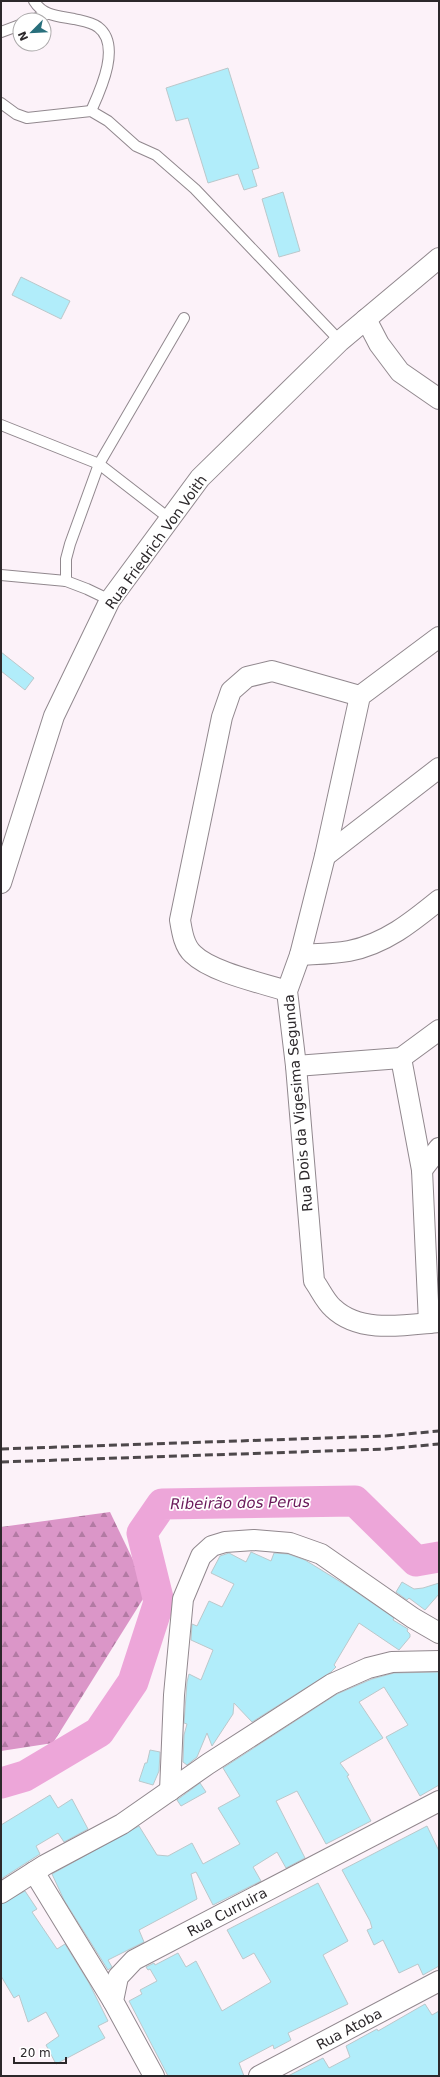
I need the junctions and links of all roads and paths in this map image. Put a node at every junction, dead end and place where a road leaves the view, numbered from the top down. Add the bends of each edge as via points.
1 (34, 1) edge
2 (45, 12) edge
3 (52, 15) edge
4 (12, 28) edge
5 (1, 32) edge
6 (1, 103) edge
7 (91, 111) junction
8 (439, 258) edge
9 (184, 318) dead end
10 (366, 319) junction
11 (340, 341) junction
12 (439, 399) edge
13 (1, 425) edge
14 (99, 464) junction
15 (170, 519) junction
16 (1, 575) edge
17 (66, 581) junction
18 (110, 600) junction
19 (439, 637) edge
20 (360, 696) junction
21 (439, 768) edge
22 (325, 856) junction
23 (1, 883) edge
24 (439, 900) edge
25 (300, 956) junction
26 (287, 991) junction
27 (439, 1030) edge
28 (400, 1058) junction
29 (296, 1066) junction
30 (439, 1148) edge
31 (422, 1170) junction
32 (432, 1246) edge
33 (434, 1323) edge
34 (439, 1633) edge
35 (439, 1661) edge
36 (170, 1790) junction
37 (439, 1801) edge
38 (34, 1872) junction
39 (1, 1893) edge
40 (439, 1981) edge
41 (113, 2001) junction
42 (154, 2076) edge
43 (259, 2076) edge

1 - 2 lane
3 - 7 lane via 91,23 103,34 109,60
4 - 5 lane
6 - 7 lane via 16,114 27,118
7 - 11 lane via 108,121 136,146 152,152 163,160 195,189
8 - 10 street, Rua Friedrich Von Voith
9 - 14 lane
10 - 11 street, Rua Friedrich Von Voith
10 - 12 street via 379,344 400,372
11 - 15 street, Rua Friedrich Von Voith via 200,478
13 - 14 lane
14 - 15 lane
14 - 17 lane via 70,544 66,559
15 - 18 street, Rua Friedrich Von Voith
16 - 17 lane
17 - 18 lane
18 - 23 street, Rua Friedrich Von Voith via 54,716
19 - 20 street
20 - 22 street, Rua Dois da Vigesima Segunda
20 - 26 street via 272,671 247,677 231,691 222,717 180,920 183,936 193,954 211,966
21 - 22 street
22 - 25 street, Rua Dois da Vigesima Segunda
24 - 25 street via 396,934 373,944 349,951
25 - 26 street, Rua Dois da Vigesima Segunda
26 - 29 street, Rua Dois da Vigesima Segunda
27 - 28 street
28 - 29 street
28 - 31 street
29 - 33 street, Rua Dois da Vigesima Segunda via 314,1281 332,1308 351,1321 376,1326
30 - 31 street
31 - 32 street
32 - 33 street
34 - 36 street via 321,1554 290,1543 254,1540 225,1542 212,1546 201,1556 183,1599
35 - 36 street via 392,1662 368,1668 338,1681
36 - 38 street via 109,1832
37 - 41 street, Rua Curruira via 134,1960 118,1977
38 - 39 street
38 - 41 street
40 - 43 street, Rua Atoba
41 - 42 street

